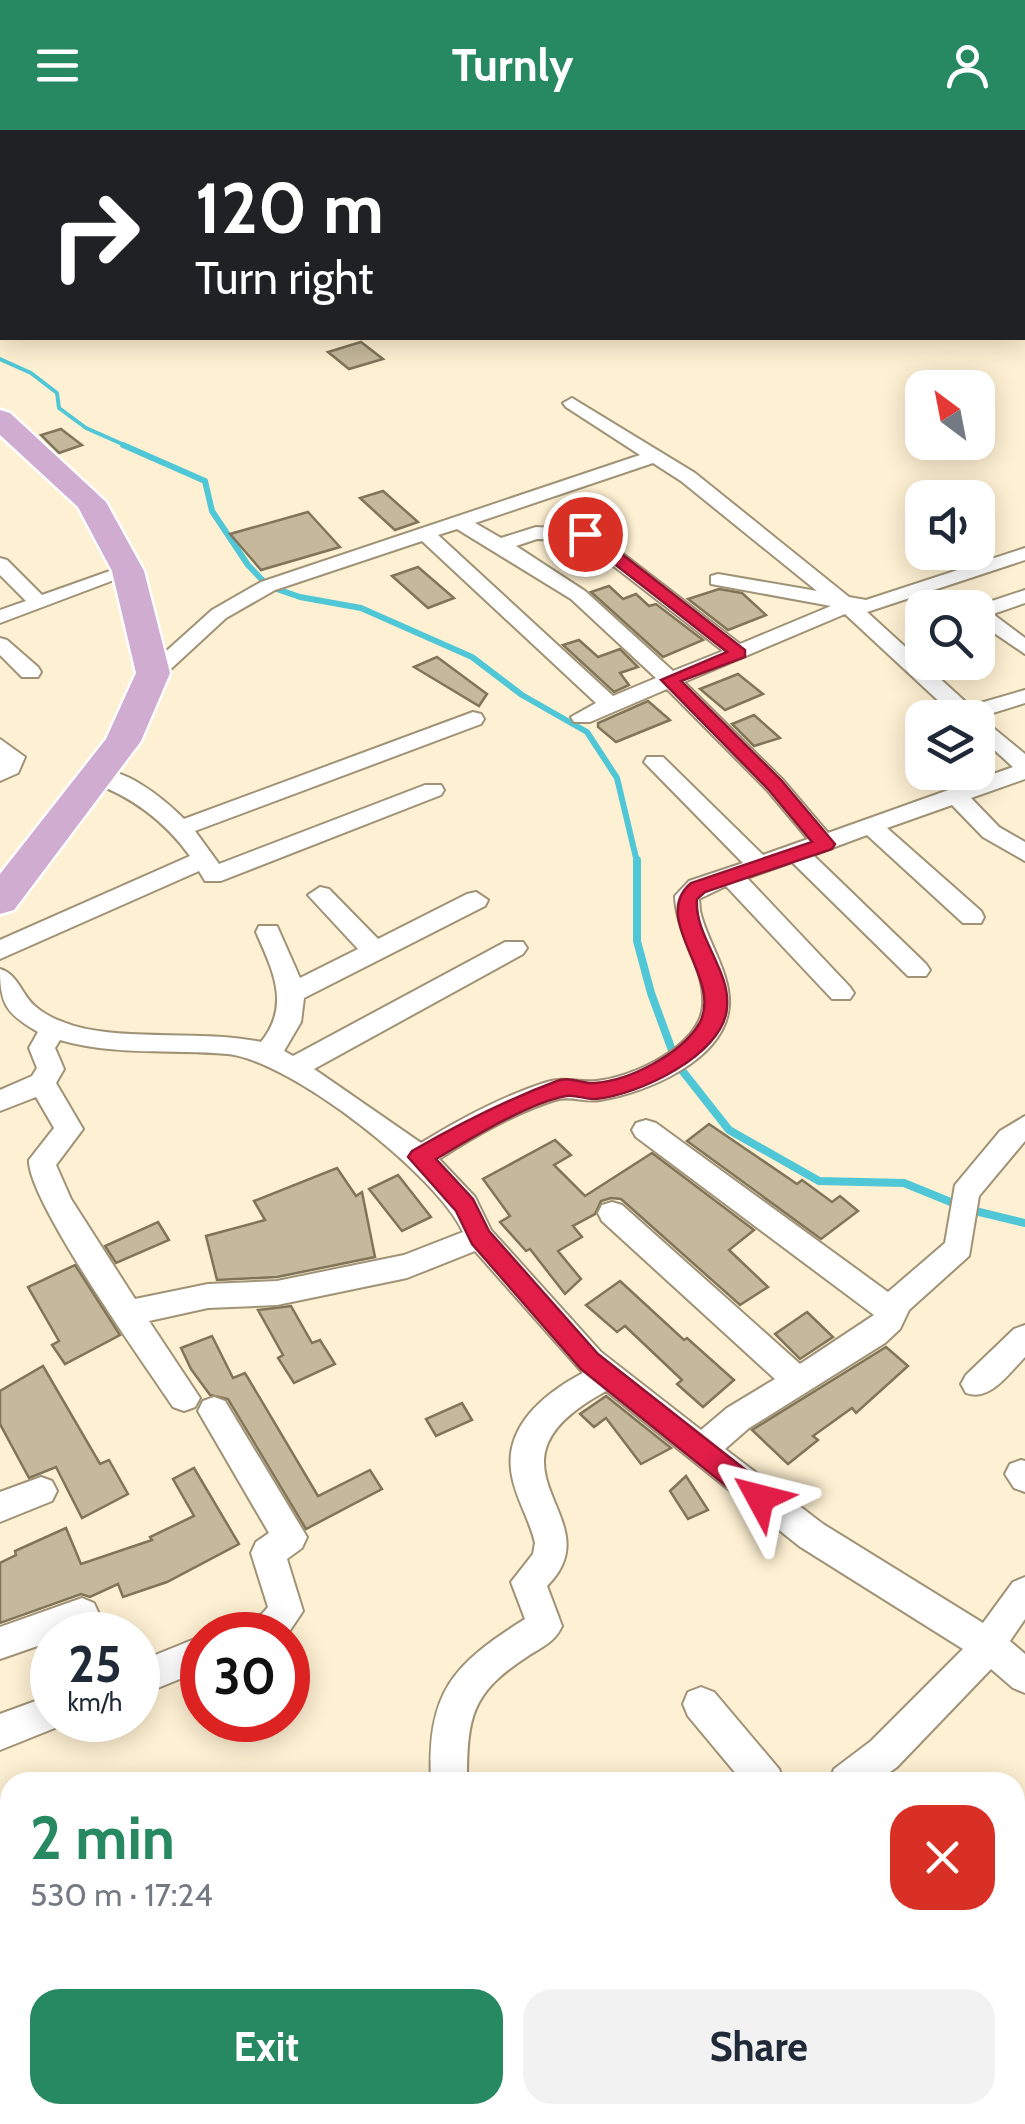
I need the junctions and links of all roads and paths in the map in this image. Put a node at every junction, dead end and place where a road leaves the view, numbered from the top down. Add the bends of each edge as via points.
1 (572, 403) dead end
2 (0, 418) edge
3 (654, 456) junction
4 (546, 492) junction
5 (458, 522) junction
6 (424, 532) junction
7 (585, 534) junction
8 (498, 545) junction
9 (1025, 554) edge
10 (0, 564) edge
11 (128, 572) junction
12 (718, 580) dead end
13 (936, 584) junction
14 (945, 590) edge
15 (1025, 596) edge
16 (39, 603) junction
17 (995, 605) edge
18 (848, 606) junction
19 (0, 617) edge
20 (995, 625) edge
21 (0, 644) edge
22 (1025, 648) edge
23 (739, 654) junction
24 (30, 672) dead end
25 (153, 673) junction
26 (670, 680) junction
27 (1025, 696) edge
28 (951, 700) edge
29 (611, 706) junction
30 (995, 708) edge
31 (582, 718) dead end
32 (472, 719) dead end
33 (995, 741) edge
34 (0, 746) edge
35 (655, 762) dead end
36 (1025, 769) edge
37 (0, 774) edge
38 (97, 776) junction
39 (434, 790) dead end
40 (958, 798) junction
41 (181, 828) junction
42 (873, 828) junction
43 (825, 844) junction
44 (797, 853) junction
45 (1025, 853) edge
46 (204, 859) junction
47 (760, 867) junction
48 (731, 876) junction
49 (6, 885) edge
50 (320, 895) dead end
51 (476, 900) dead end
52 (972, 916) dead end
53 (268, 932) dead end
54 (514, 948) dead end
55 (0, 950) edge
56 (375, 952) junction
57 (917, 970) dead end
58 (0, 978) edge
59 (292, 993) junction
60 (841, 993) dead end
61 (53, 1029) junction
62 (280, 1061) junction
63 (42, 1083) junction
64 (0, 1101) edge
65 (646, 1130) dead end
66 (1020, 1140) edge
67 (420, 1157) junction
68 (612, 1213) dead end
69 (480, 1238) junction
70 (893, 1312) junction
71 (128, 1313) junction
72 (1025, 1338) edge
73 (607, 1375) junction
74 (799, 1382) junction
75 (977, 1384) dead end
76 (184, 1398) dead end
77 (214, 1411) dead end
78 (701, 1450) junction
79 (41, 1491) dead end
80 (0, 1507) edge
81 (1025, 1593) edge
82 (285, 1612) edge
83 (30, 1632) edge
84 (0, 1643) edge
85 (990, 1646) junction
86 (1025, 1676) edge
87 (701, 1704) dead end
88 (30, 1720) edge
89 (0, 1732) edge
90 (449, 1772) edge
91 (758, 1772) edge
92 (860, 1772) edge

1 - 3 street
2 - 11 main road via 91,502
3 - 4 street
3 - 18 street
4 - 5 street
4 - 7 street
5 - 6 street
5 - 8 street
6 - 25 street via 268,586 219,614
6 - 29 street
7 - 8 street via 536,532
7 - 23 street
8 - 26 street via 578,595
9 - 13 street
10 - 16 street
11 - 16 street
11 - 25 main road
12 - 18 street
13 - 14 street
13 - 18 street
15 - 17 street
16 - 19 street
18 - 23 street
18 - 28 street
20 - 22 street
21 - 24 street
23 - 26 street
25 - 38 main road via 123,741
26 - 29 street
26 - 43 street
27 - 30 street
29 - 31 street
32 - 41 street
33 - 36 street
34 - 37 street via 14,758
35 - 47 street
36 - 40 street
38 - 41 street via 140,794
38 - 49 main road
39 - 46 street via 213,875
40 - 42 street
40 - 45 street via 991,832
41 - 46 street
42 - 43 street
42 - 52 street
43 - 44 street
44 - 47 street
44 - 57 street
46 - 55 street
47 - 48 street
48 - 60 street
48 - 67 street via 688,896 686,911 717,1008 688,1050 622,1084 594,1092 567,1086
50 - 56 street
51 - 56 street
53 - 59 street
54 - 62 street
56 - 59 street
58 - 61 street via 25,1012
59 - 62 street
61 - 62 street via 92,1040 230,1046
61 - 63 street via 42,1048 51,1069
62 - 67 street
63 - 64 street
63 - 71 street via 70,1129 43,1159 42,1172
65 - 70 street
66 - 70 street via 965,1193 958,1248
67 - 69 street via 465,1206
68 - 74 street
69 - 71 street via 408,1266
69 - 73 street
70 - 74 street via 874,1334
71 - 76 street
72 - 75 street
73 - 78 street
73 - 90 street via 548,1413 526,1452 530,1493 551,1530 550,1558 528,1582 546,1626 464,1688 451,1732
74 - 78 street via 738,1418
77 - 82 street via 290,1538 268,1554
78 - 85 street via 811,1535
79 - 80 street
81 - 85 street
83 - 84 street
85 - 86 street
85 - 92 street
87 - 91 street
88 - 89 street

